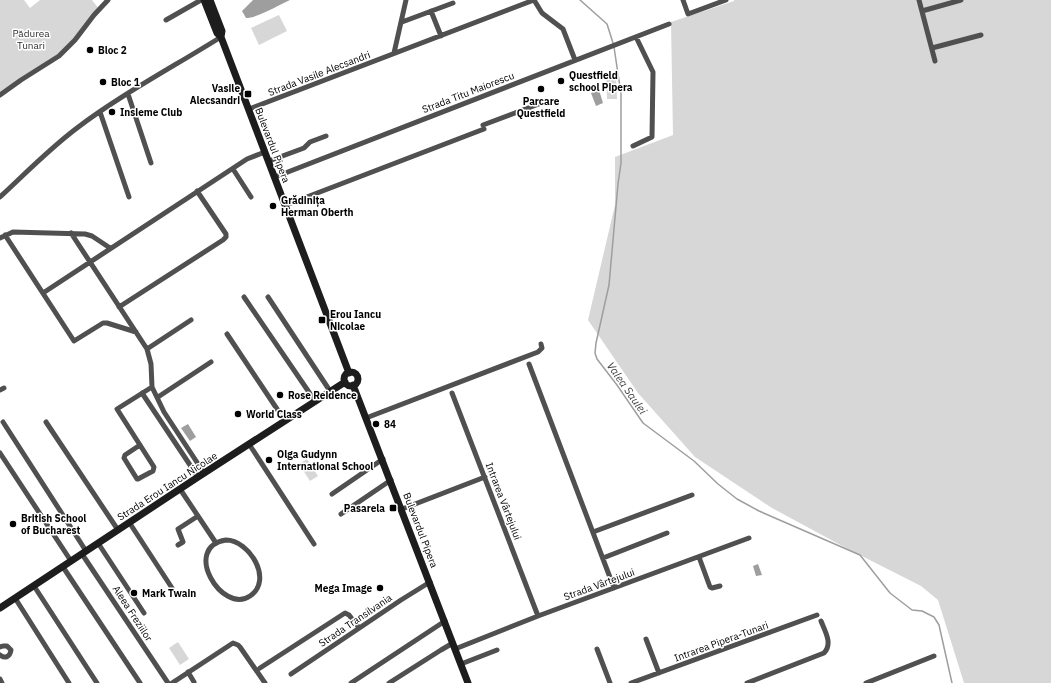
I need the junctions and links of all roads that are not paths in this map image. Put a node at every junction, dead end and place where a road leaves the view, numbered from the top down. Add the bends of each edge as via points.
1 (108, 0) edge
2 (200, 0) edge
3 (204, 0) edge
4 (210, 0) edge
5 (406, 0) edge
6 (534, 0) edge
7 (683, 0) edge
8 (726, 0) edge
9 (919, 0) edge
10 (961, 0) edge
11 (453, 3) dead end
12 (431, 11) junction
13 (922, 11) junction
14 (166, 20) dead end
15 (402, 22) junction
16 (669, 24) dead end
17 (981, 35) dead end
18 (221, 36) junction
19 (441, 36) junction
20 (636, 37) junction
21 (932, 48) junction
22 (394, 53) junction
23 (575, 60) junction
24 (935, 61) dead end
25 (128, 94) junction
26 (0, 95) edge
27 (544, 102) dead end
28 (249, 109) junction
29 (100, 112) junction
30 (326, 136) dead end
31 (633, 146) dead end
32 (266, 152) junction
33 (269, 161) junction
34 (151, 163) dead end
35 (235, 167) junction
36 (275, 177) junction
37 (198, 192) junction
38 (0, 197) edge
39 (129, 197) dead end
40 (251, 197) dead end
41 (286, 204) junction
42 (71, 234) junction
43 (2, 237) edge
44 (110, 248) junction
45 (90, 261) junction
46 (43, 293) junction
47 (244, 296) dead end
48 (268, 297) dead end
49 (119, 307) junction
50 (191, 320) dead end
51 (136, 332) junction
52 (227, 334) dead end
53 (541, 344) dead end
54 (147, 349) junction
55 (211, 362) dead end
56 (529, 364) dead end
57 (349, 373) junction
58 (345, 382) junction
59 (353, 385) junction
60 (152, 387) junction
61 (330, 391) junction
62 (142, 393) junction
63 (452, 393) dead end
64 (158, 397) junction
65 (316, 401) junction
66 (366, 418) junction
67 (285, 421) junction
68 (3, 422) dead end
69 (46, 422) dead end
70 (249, 444) junction
71 (140, 445) junction
72 (0, 453) edge
73 (383, 459) junction
74 (201, 475) junction
75 (485, 477) junction
76 (391, 480) junction
77 (180, 489) junction
78 (332, 494) dead end
79 (692, 495) dead end
80 (402, 509) junction
81 (341, 514) dead end
82 (198, 516) junction
83 (129, 522) junction
84 (118, 530) junction
85 (593, 532) junction
86 (667, 533) dead end
87 (749, 538) dead end
88 (98, 543) junction
89 (216, 543) junction
90 (314, 544) dead end
91 (178, 546) dead end
92 (84, 552) junction
93 (699, 557) junction
94 (603, 558) junction
95 (71, 561) junction
96 (63, 567) junction
97 (430, 582) junction
98 (34, 586) junction
99 (720, 586) dead end
100 (172, 588) dead end
101 (614, 588) junction
102 (15, 598) junction
103 (0, 608) edge
104 (144, 613) dead end
105 (817, 615) dead end
106 (538, 616) junction
107 (445, 621) junction
108 (821, 621) dead end
109 (359, 628) junction
110 (646, 639) dead end
111 (0, 646) edge
112 (454, 646) junction
113 (596, 649) dead end
114 (497, 650) dead end
115 (0, 655) edge
116 (934, 656) dead end
117 (461, 664) junction
118 (260, 668) dead end
119 (188, 672) junction
120 (659, 673) junction
121 (291, 674) dead end
122 (0, 679) edge
123 (194, 682) dead end
124 (2, 683) edge
125 (69, 683) edge
126 (97, 683) edge
127 (140, 683) edge
128 (168, 683) edge
129 (172, 683) edge
130 (265, 683) edge
131 (351, 683) edge
132 (389, 683) edge
133 (468, 683) edge
134 (610, 683) edge
135 (630, 683) edge
136 (747, 683) edge
137 (866, 683) edge

1 - 26 street via 59,56
2 - 14 street
3 - 18 main road, Bulevardul Pipera via 217,33
4 - 18 main road, Bulevardul Pipera via 222,31
5 - 15 street
6 - 19 street, Strada Vasile Alecsandri
6 - 23 street via 542,13 563,29
7 - 8 street via 688,14
9 - 13 street
10 - 13 street
11 - 12 street
12 - 15 street
12 - 19 street
13 - 21 street
15 - 22 street
16 - 20 street, Strada Titu Maiorescu
17 - 21 street
18 - 25 street
18 - 28 main road, Bulevardul Pipera
19 - 22 street, Strada Vasile Alecsandri
20 - 23 street, Strada Titu Maiorescu
20 - 31 street via 653,72 652,138
21 - 24 street
22 - 28 street, Strada Vasile Alecsandri
23 - 36 street, Strada Titu Maiorescu
25 - 29 street
25 - 34 street
27 - 41 street
28 - 32 main road, Bulevardul Pipera
29 - 38 street via 55,146
29 - 39 street
30 - 33 street via 310,142 304,148
32 - 33 main road, Bulevardul Pipera
32 - 35 street via 248,163
33 - 36 main road, Bulevardul Pipera
35 - 37 street
35 - 40 street
36 - 41 main road, Bulevardul Pipera
37 - 44 street
37 - 49 street via 226,237
41 - 57 main road, Bulevardul Pipera
42 - 43 street via 13,232
42 - 44 street via 92,236
42 - 45 street
43 - 46 street
44 - 45 street
45 - 46 street
45 - 49 street
46 - 51 street via 74,341 103,323
47 - 65 street
48 - 61 street
49 - 51 street
50 - 54 street
51 - 54 street
52 - 67 street
53 - 66 street via 542,348 538,352
54 - 60 street via 151,364
55 - 64 street
56 - 85 street
57 - 58 main road via 345,377
57 - 59 main road via 355,373 357,377 357,382
58 - 59 main road
58 - 61 main road, Strada Erou Iancu Nicolae
59 - 66 main road, Bulevardul Pipera
60 - 62 street
60 - 64 street
61 - 65 main road, Strada Erou Iancu Nicolae
62 - 71 street via 117,408
62 - 74 street
63 - 75 street, Intrarea Vârtejului
64 - 74 street
65 - 67 main road, Strada Erou Iancu Nicolae
66 - 73 main road, Bulevardul Pipera
67 - 70 main road, Strada Erou Iancu Nicolae
68 - 92 street, Aleea Freziilor
69 - 84 street
70 - 74 main road, Strada Erou Iancu Nicolae
70 - 90 street
71 - 71 street via 154,469 138,480 124,458
72 - 95 street
73 - 76 main road, Bulevardul Pipera
73 - 78 street
74 - 77 main road, Strada Erou Iancu Nicolae
75 - 80 street
75 - 106 street, Intrarea Vârtejului
76 - 80 main road, Bulevardul Pipera
76 - 81 street
77 - 82 street
77 - 83 main road, Strada Erou Iancu Nicolae
79 - 85 street
80 - 97 main road, Bulevardul Pipera
82 - 89 street
82 - 91 street via 178,529 183,542
83 - 84 main road, Strada Erou Iancu Nicolae
83 - 100 street
84 - 88 main road, Strada Erou Iancu Nicolae
85 - 94 street
86 - 94 street
87 - 93 street, Strada Vârtejului
88 - 92 main road, Strada Erou Iancu Nicolae
88 - 104 street
89 - 89 street via 206,558 206,569 211,579 229,596 238,599 248,597 259,585 260,573 256,563 246,549 235,542 226,540
92 - 95 main road, Strada Erou Iancu Nicolae
92 - 128 street, Aleea Freziilor
93 - 99 street via 710,587
93 - 101 street, Strada Vârtejului
94 - 101 street
95 - 96 main road, Strada Erou Iancu Nicolae
96 - 98 main road, Strada Erou Iancu Nicolae
96 - 127 street
97 - 107 main road, Bulevardul Pipera
97 - 109 street, Strada Transilvania
98 - 102 main road, Strada Erou Iancu Nicolae
98 - 126 street
101 - 106 street, Strada Vârtejului
102 - 103 main road, Strada Erou Iancu Nicolae
102 - 125 street
105 - 120 street, Intrarea Pipera-Tunari
106 - 112 street, Strada Vârtejului
107 - 112 main road, Bulevardul Pipera
107 - 131 street
108 - 136 street via 829,643 829,648 824,653
109 - 118 street via 350,615 345,613
109 - 121 street, Strada Transilvania
110 - 120 street
111 - 115 street via 9,647 10,652 7,657
112 - 117 main road, Bulevardul Pipera
112 - 132 street, Strada Vârtejului via 441,650
113 - 134 street
114 - 117 street
116 - 137 street
117 - 133 main road, Bulevardul Pipera
119 - 123 street
119 - 129 street
119 - 130 street via 231,644 235,644 240,647
120 - 135 street, Intrarea Pipera-Tunari
122 - 124 street

